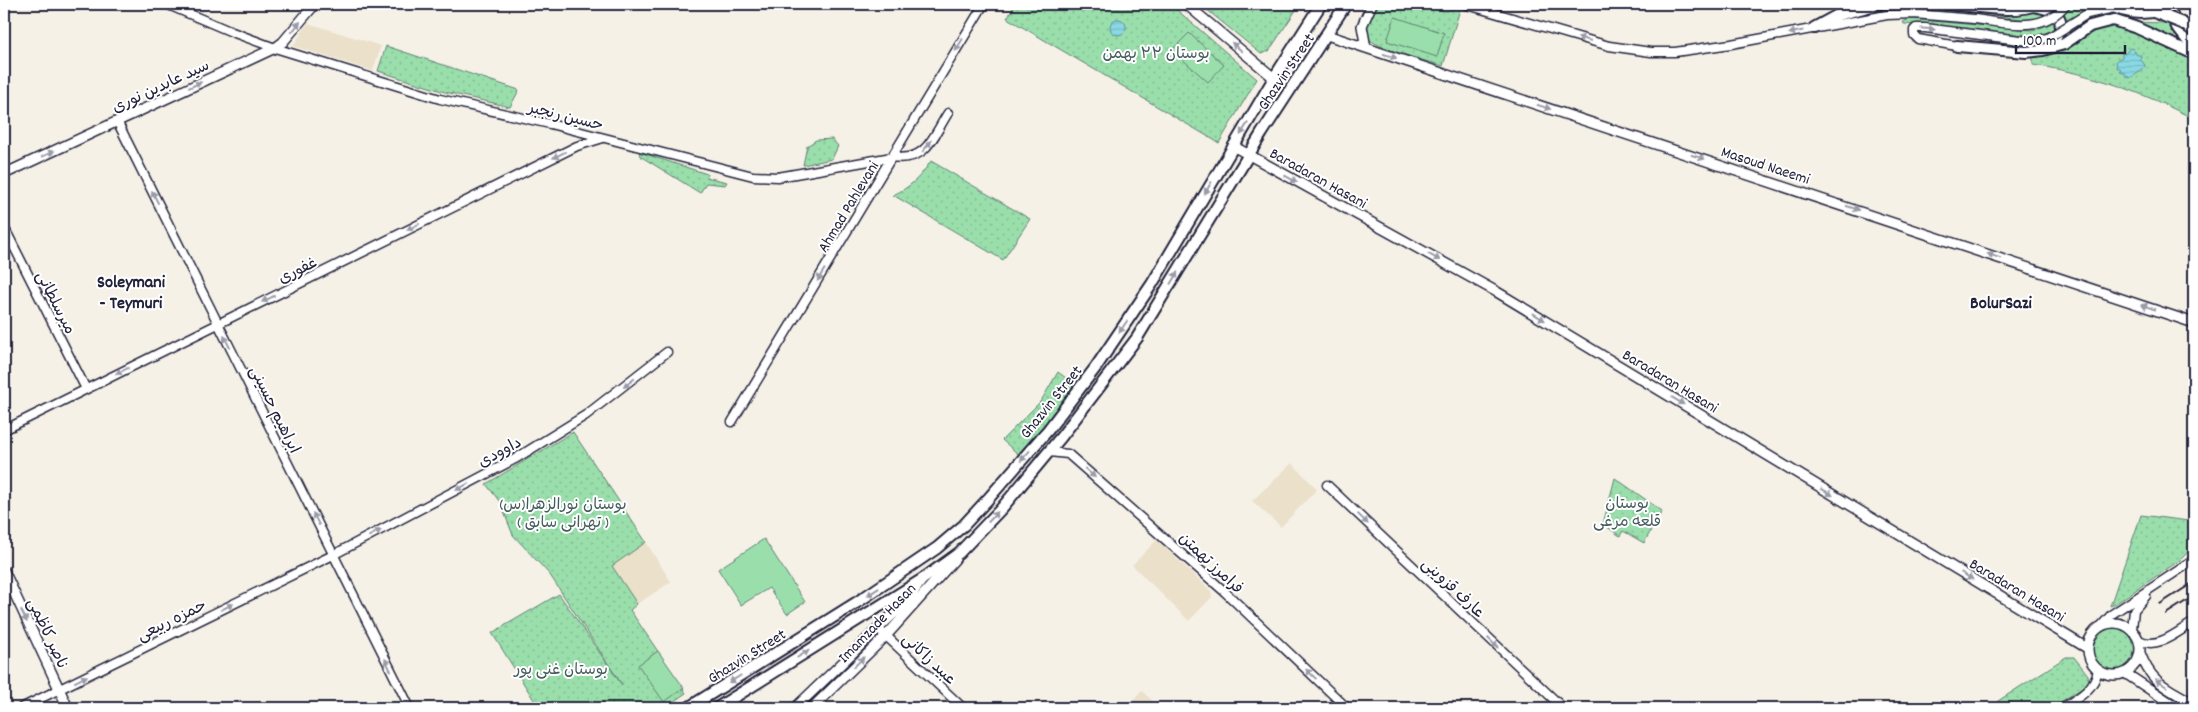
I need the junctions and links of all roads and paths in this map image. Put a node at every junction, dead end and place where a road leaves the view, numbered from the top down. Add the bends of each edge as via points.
1 (166, 4) edge
2 (315, 4) edge
3 (984, 4) edge
4 (1186, 4) edge
5 (1321, 4) edge
6 (1346, 4) edge
7 (1372, 4) edge
8 (1464, 4) edge
9 (1879, 4) edge
10 (1947, 4) edge
11 (2066, 4) edge
12 (2168, 4) edge
13 (2175, 4) edge
14 (2035, 5) edge
15 (1853, 6) edge
16 (2111, 6) edge
17 (2154, 12) junction
18 (1814, 28) junction
19 (2194, 31) edge
20 (1327, 35) junction
21 (1957, 46) joint
22 (275, 48) junction
23 (1366, 48) junction
24 (2194, 49) edge
25 (2043, 50) junction
26 (2194, 54) edge
27 (1274, 78) junction
28 (948, 113) dead end
29 (117, 121) junction
30 (604, 138) junction
31 (1233, 146) junction
32 (1249, 156) junction
33 (892, 157) junction
34 (4, 174) edge
35 (4, 227) edge
36 (2194, 323) edge
37 (218, 324) junction
38 (667, 352) dead end
39 (86, 389) junction
40 (732, 422) dead end
41 (4, 430) edge
42 (1049, 452) junction
43 (1327, 485) dead end
44 (959, 553) junction
45 (333, 555) junction
46 (2194, 560) edge
47 (913, 565) junction
48 (2194, 565) edge
49 (4, 571) edge
50 (923, 579) junction
51 (2194, 622) edge
52 (2104, 624) junction
53 (878, 628) junction
54 (2132, 629) junction
55 (886, 636) junction
56 (2139, 640) junction
57 (2088, 648) junction
58 (2140, 653) junction
59 (2098, 670) junction
60 (2125, 673) junction
61 (59, 690) junction
62 (2194, 704) edge
63 (21, 708) edge
64 (68, 708) edge
65 (410, 708) edge
66 (688, 708) edge
67 (717, 708) edge
68 (795, 708) edge
69 (812, 708) edge
70 (963, 708) edge
71 (1347, 708) edge
72 (1563, 708) edge
73 (2062, 708) edge
74 (2178, 708) edge

1 - 22 street, حسین رنجبر
22 -> 2 main road, سید عابدین نوری via 284,42
3 -> 33 street, Ahmad Pahlevani
27 -> 4 main road
5 - 27 main road, Ghazvin Street
6 - 20 main road, Ghazvin Street
7 - 23 main road via 1362,26
18 -> 8 street via 1695,50 1651,52 1609,46
9 - 15 main road
10 - 14 main road via 2002,8
11 - 18 street, bridge via 2038,24 1914,14
12 - 24 main road via 2177,27
13 - 17 main road, bridge
14 - 25 main road via 2049,8 2061,23 2058,36
15 - 18 main road
16 - 17 main road, bridge via 2134,13
21 -> 16 street, bridge via 1918,39 1914,30 1925,28 2036,41 2050,37 2087,14
17 - 19 main road, bridge
20 - 23 main road, Masoud Naeemi
20 - 32 main road, Ghazvin Street
21 - 25 main road via 2026,52
29 -> 22 main road, سید عابدین نوری
22 - 30 street, حسین رنجبر via 440,99
23 - 36 main road, Masoud Naeemi
25 - 26 main road via 2064,44 2090,26 2113,20 2182,46
27 -> 31 main road, Ghazvin Street
33 -> 28 street, حسین رنجبر via 910,158 921,153
34 -> 29 main road, سید عابدین نوری
37 -> 29 street, ابراهیم حسینی
30 - 33 street, حسین رنجبر via 762,177
30 -> 37 street, غفوری via 577,146
31 - 32 main road, Baradaran Hasani
31 -> 47 main road, Ghazvin Street via 1152,284 1075,398 964,525
42 -> 32 main road, Ghazvin Street via 1137,338
32 -> 57 main road, Baradaran Hasani via 1497,292
33 -> 40 street, Ahmad Pahlevani
35 - 39 street, میرسلطانی
37 -> 39 street, غفوری
45 -> 37 street, ابراهیم حسینی
38 - 45 street, داوودی via 570,426 515,459
39 - 41 street, غفوری
44 -> 42 main road, Ghazvin Street
42 - 71 street, فرامرز تهمتن via 1068,454 1225,592
43 -> 72 street, عارف قزوینی
44 - 50 main road, Ghazvin Street
44 - 55 main road, Imamzade Hasan
61 -> 45 street, حمزه ربیعی
65 -> 45 street, ابراهیم حسینی
46 - 52 street via 2112,614
47 - 50 main road
47 -> 66 main road, Ghazvin Street
48 - 54 street via 2138,603
49 -> 61 main road, ناصر کاظمی
50 - 53 main road, Imamzade Hasan
67 -> 50 main road, Ghazvin Street
51 - 56 street via 2157,644
52 - 54 main road via 2118,622
52 - 57 main road via 2093,632
53 - 55 street, عبید زاکانی
53 - 68 main road, Imamzade Hasan
54 - 56 main road
69 -> 55 main road, Imamzade Hasan
55 - 70 street, عبید زاکانی
56 - 58 main road
57 - 59 main road via 2090,659
58 - 60 main road
62 -> 58 main road via 2150,675
59 - 60 main road via 2111,675
59 - 73 street via 2094,683 2086,692
60 - 74 main road
61 - 63 street, حمزه ربیعی
61 - 64 main road, ناصر کاظمی

